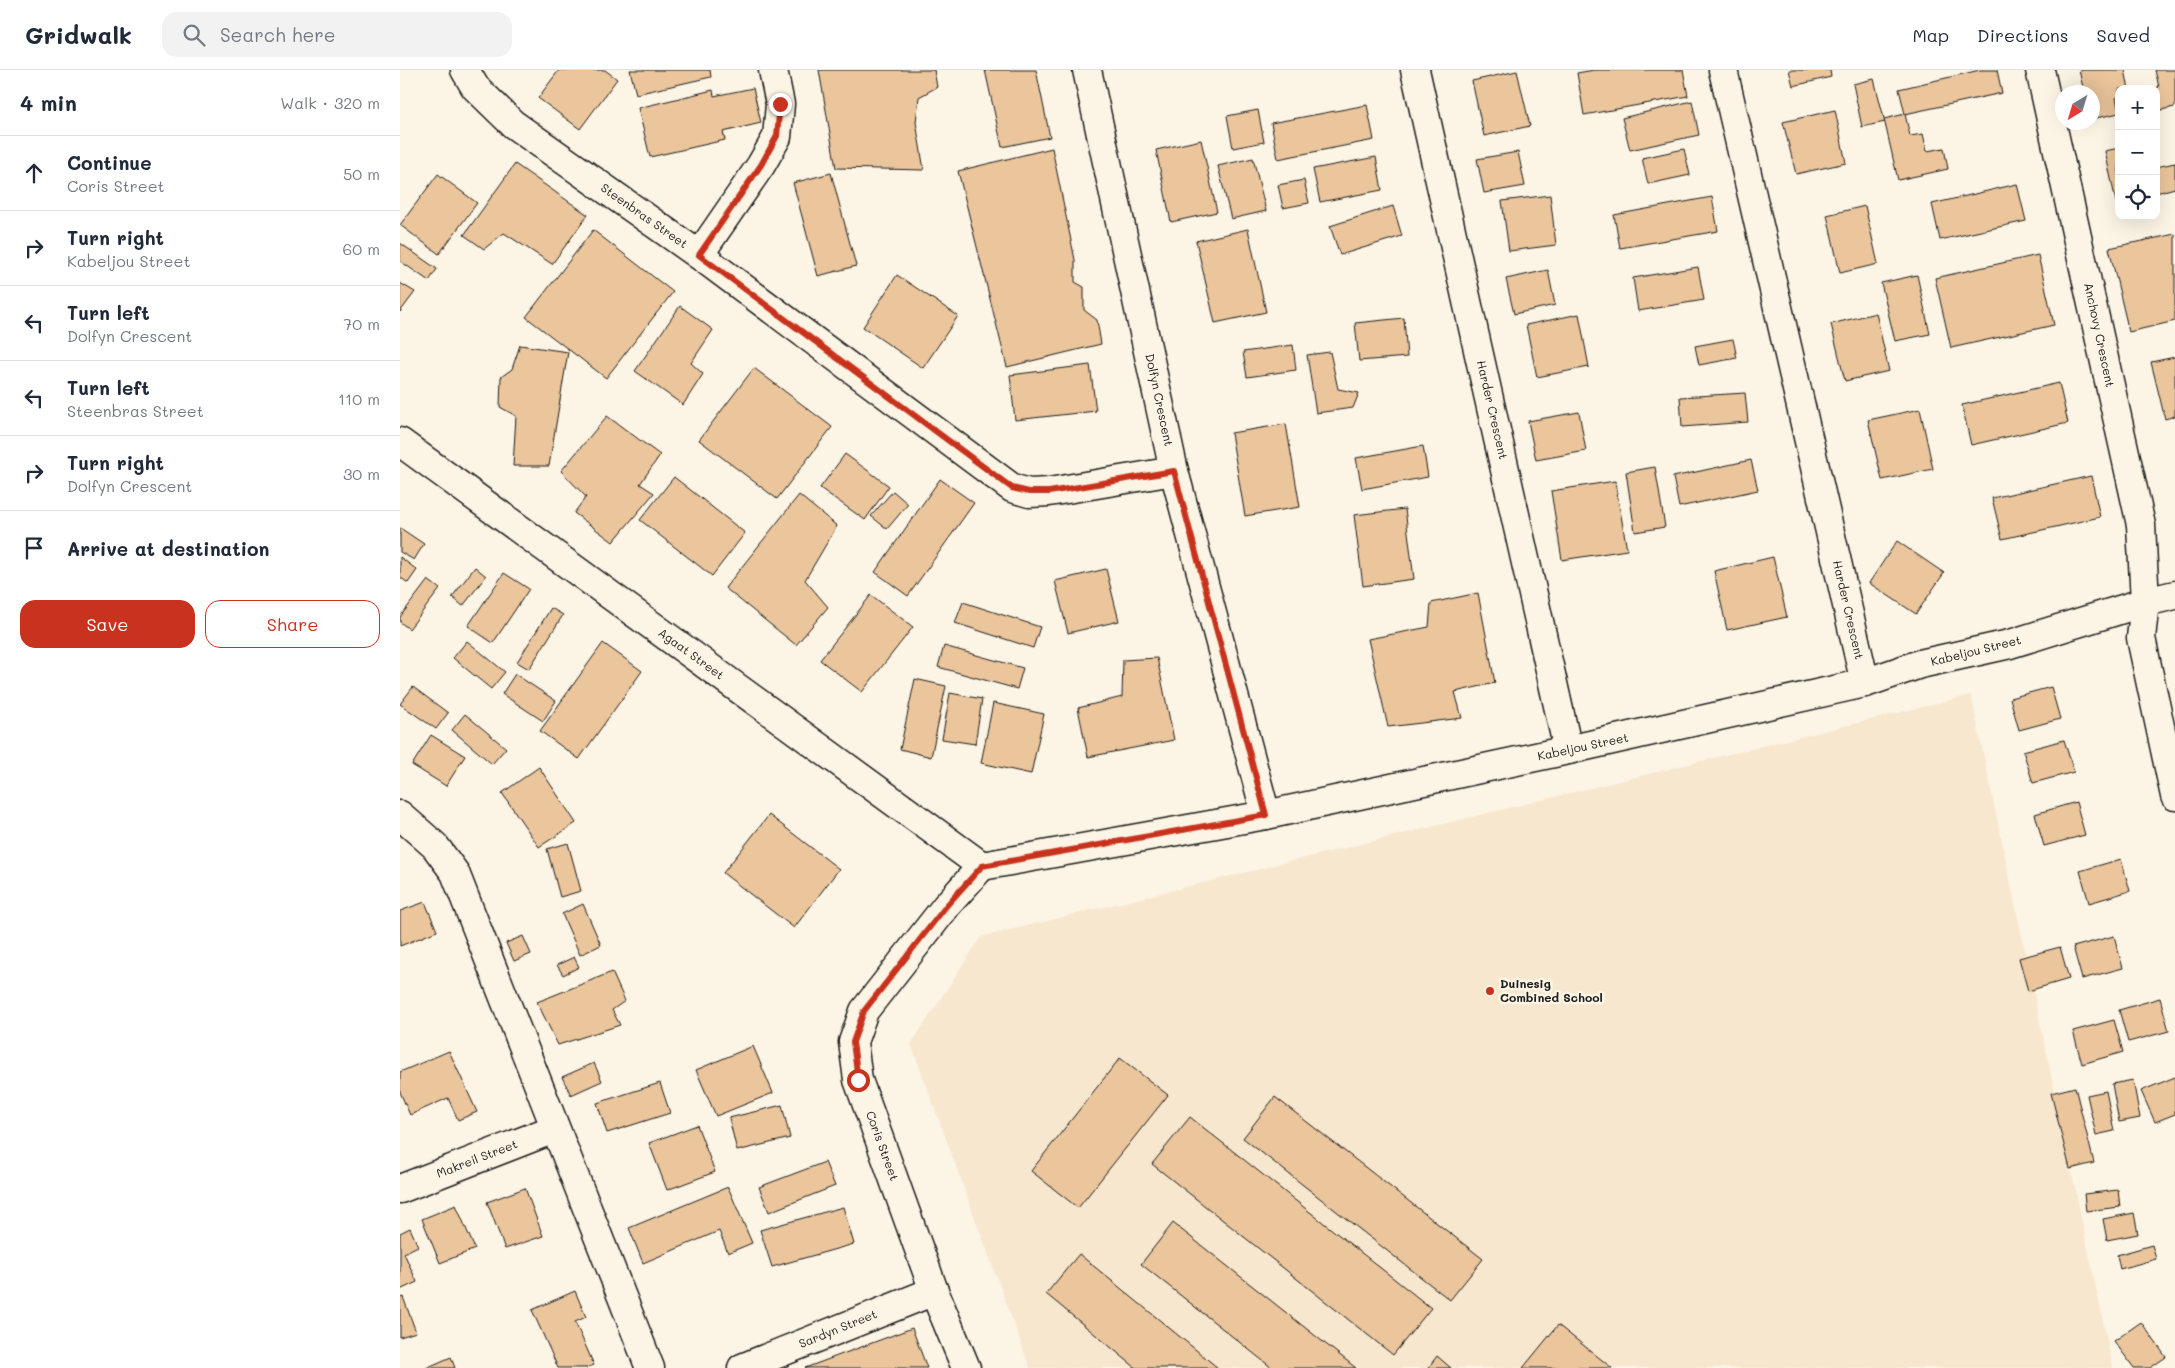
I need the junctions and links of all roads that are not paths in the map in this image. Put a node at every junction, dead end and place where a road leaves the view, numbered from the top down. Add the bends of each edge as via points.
1 (465, 70) edge
2 (773, 70) edge
3 (1087, 70) edge
4 (1415, 70) edge
5 (1723, 70) edge
6 (2040, 70) edge
7 (699, 255) junction
8 (400, 442) edge
9 (1174, 471) junction
10 (2175, 595) edge
11 (2145, 602) junction
12 (1865, 683) junction
13 (1568, 750) junction
14 (2175, 796) edge
15 (400, 815) edge
16 (1266, 815) junction
17 (982, 866) junction
18 (554, 1129) junction
19 (400, 1189) edge
20 (934, 1291) junction
21 (650, 1368) edge
22 (742, 1368) edge
23 (966, 1368) edge

1 - 7 street, Steenbras Street via 475,87 513,124
2 - 7 street via 780,104 777,136 761,165
3 - 9 street, Dolfyn Crescent
4 - 13 street, Harder Crescent
5 - 12 street, Harder Crescent
6 - 11 street, Anchovy Crescent via 2140,525
7 - 9 street, Steenbras Street via 1012,488 1049,492
8 - 17 street, Agaat Street
9 - 16 street, Dolfyn Crescent
10 - 11 street, Kabeljou Street
11 - 12 street, Kabeljou Street via 2010,644 1920,664
11 - 14 street, Anchovy Crescent via 2141,638
12 - 13 street, Kabeljou Street
13 - 16 street, Kabeljou Street
15 - 18 street via 435,846 455,873
16 - 17 street, Kabeljou Street
17 - 20 street, Coris Street via 947,905 864,1011 853,1042 858,1080
18 - 19 street, Makreil Street
18 - 21 street
20 - 22 street, Sardyn Street
20 - 23 street, Coris Street

